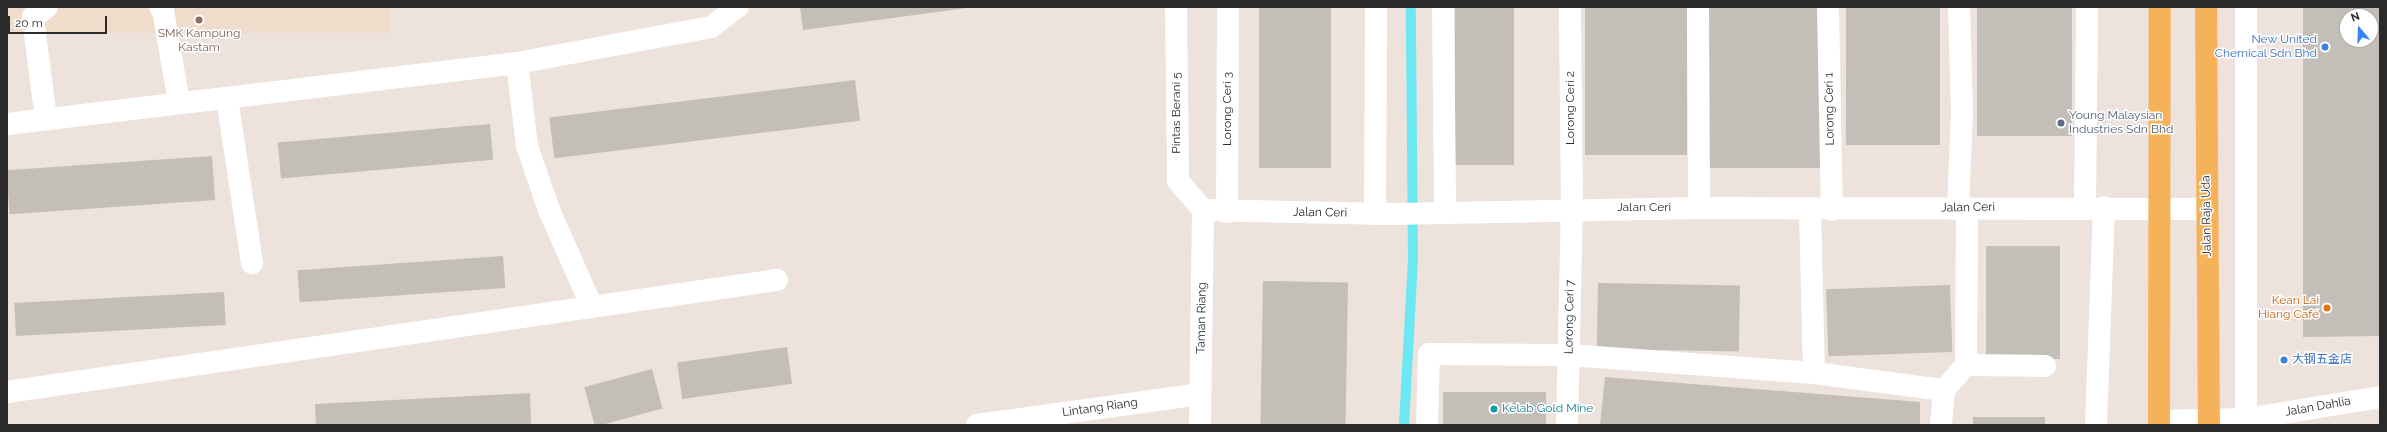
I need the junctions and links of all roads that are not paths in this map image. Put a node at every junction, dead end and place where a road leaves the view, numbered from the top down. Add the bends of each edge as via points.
1 (47, 7) edge
2 (160, 7) edge
3 (738, 7) edge
4 (1176, 7) edge
5 (1228, 7) edge
6 (1376, 7) edge
7 (1443, 7) edge
8 (1570, 7) edge
9 (1698, 7) edge
10 (1828, 7) edge
11 (1959, 7) edge
12 (2087, 7) edge
13 (2160, 7) edge
14 (2206, 7) edge
15 (2246, 7) edge
16 (517, 63) junction
17 (226, 98) junction
18 (179, 103) junction
19 (46, 119) junction
20 (7, 124) edge
21 (2094, 207) junction
22 (1699, 208) junction
23 (1963, 208) junction
24 (2158, 208) junction
25 (1572, 209) junction
26 (2206, 209) junction
27 (1204, 210) junction
28 (1810, 210) junction
29 (1832, 210) junction
30 (1227, 212) junction
31 (1438, 212) junction
32 (1383, 214) junction
33 (252, 263) dead end
34 (777, 280) dead end
35 (592, 307) junction
36 (1569, 355) junction
37 (1966, 364) junction
38 (2045, 366) dead end
39 (1814, 373) junction
40 (1944, 390) junction
41 (7, 392) edge
42 (1200, 394) junction
43 (2380, 397) edge
44 (2246, 419) junction
45 (2159, 423) edge
46 (2209, 423) edge
47 (977, 425) edge
48 (1200, 425) edge
49 (1427, 425) edge
50 (1567, 425) edge
51 (1941, 425) edge
52 (2096, 425) edge

1 - 19 street via 33,17
2 - 18 street via 163,10
3 - 16 street via 711,27
4 - 27 street, Pintas Berani 5 via 1178,181
5 - 30 street, Lorong Ceri 3
6 - 32 street
7 - 31 street
8 - 25 street, Lorong Ceri 2
9 - 22 street
10 - 29 street, Lorong Ceri 1
11 - 23 street
12 - 21 street
13 - 24 main road
14 - 26 main road, Jalan Raja Uda
15 - 44 street
16 - 17 street
16 - 35 street via 527,146 549,210
17 - 18 street
17 - 33 street
18 - 19 street
19 - 20 street
21 - 23 street, Jalan Ceri
21 - 24 street, Jalan Ceri
21 - 52 street
22 - 25 street, Jalan Ceri
22 - 28 street, Jalan Ceri
23 - 29 street, Jalan Ceri
23 - 37 street
24 - 26 street, Jalan Ceri
24 - 45 main road
25 - 31 street, Jalan Ceri
25 - 36 street, Lorong Ceri 7
26 - 46 main road, Jalan Raja Uda
27 - 30 street, Jalan Ceri
27 - 42 street, Taman Riang
28 - 29 street, Jalan Ceri
28 - 39 street
30 - 32 street, Jalan Ceri
31 - 32 street, Jalan Ceri
34 - 35 street
35 - 41 street
36 - 39 street
36 - 49 street via 1429,354
36 - 50 street, Lorong Ceri 7
37 - 38 street
37 - 40 street
39 - 40 street
40 - 51 street
42 - 47 street, Lintang Riang
42 - 48 street, Taman Riang
43 - 44 street, Jalan Dahlia
44 - 46 street, Jalan Dahlia
45 - 46 street, Jalan Dahlia

